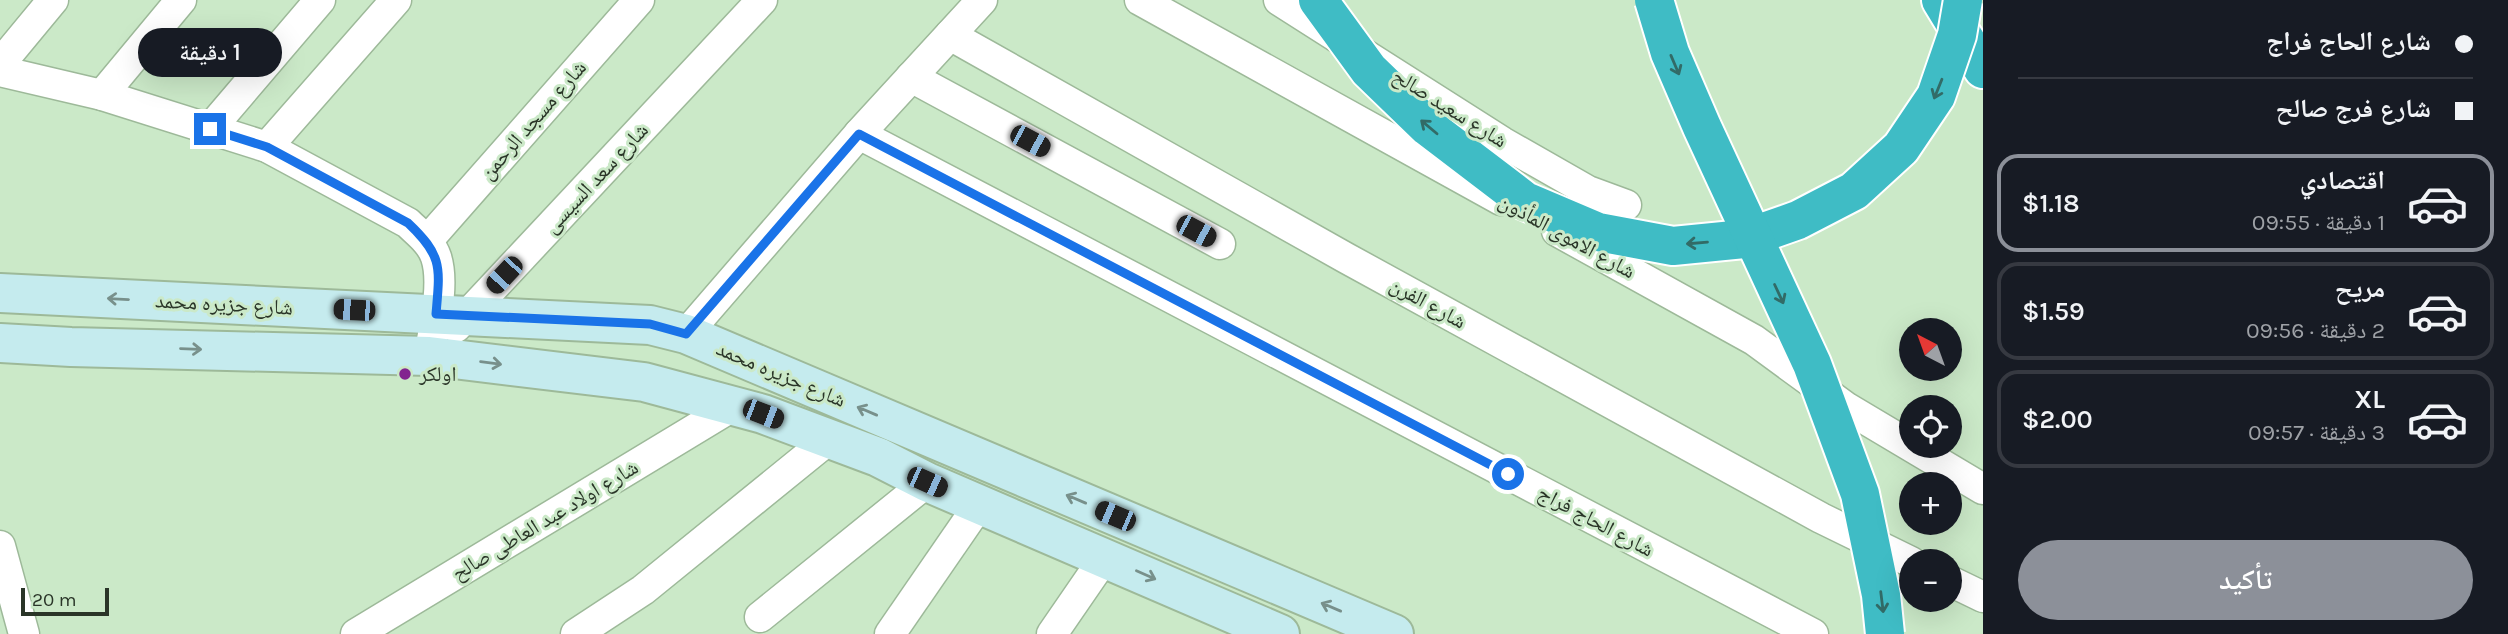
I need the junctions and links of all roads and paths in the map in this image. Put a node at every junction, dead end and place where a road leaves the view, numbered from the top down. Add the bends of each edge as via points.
1 (53, 0) edge
2 (181, 0) edge
3 (320, 0) edge
4 (396, 0) edge
5 (639, 0) edge
6 (762, 0) edge
7 (982, 0) edge
8 (1140, 0) edge
9 (1279, 0) edge
10 (1318, 0) edge
11 (1654, 0) edge
12 (1941, 0) edge
13 (1964, 0) edge
14 (950, 35) junction
15 (0, 64) edge
16 (1983, 69) edge
17 (0, 71) edge
18 (911, 77) junction
19 (102, 95) junction
20 (210, 129) junction
21 (859, 134) junction
22 (267, 147) junction
23 (1626, 205) dead end
24 (427, 241) junction
25 (1220, 244) dead end
26 (0, 293) edge
27 (452, 314) junction
28 (686, 334) junction
29 (0, 343) edge
30 (429, 356) junction
31 (733, 406) junction
32 (829, 439) junction
33 (927, 482) junction
34 (1983, 489) edge
35 (979, 505) junction
36 (0, 546) edge
37 (1899, 556) edge
38 (1105, 557) junction
39 (1962, 587) edge
40 (1983, 597) edge
41 (760, 617) dead end
42 (24, 634) edge
43 (356, 634) edge
44 (576, 634) edge
45 (890, 634) edge
46 (1052, 634) edge
47 (1280, 634) edge
48 (1394, 634) edge
49 (1813, 634) edge
50 (1885, 634) edge

1 - 15 street
2 - 19 street
3 - 20 street
4 - 22 street
5 - 24 street, شارع مسجد الرحمن
6 - 27 street, شارع سعد السيسى
7 - 14 street
8 - 34 street, شارع الاموى المأذون via 1754,340 1847,408
9 - 23 street, شارع سعيد صالح via 1503,142 1588,191
13 -> 10 highway, bridge via 1936,96 1901,148 1854,191 1798,220 1744,239 1673,246 1598,232 1525,201 1428,127 1369,70
11 -> 50 highway, bridge via 1670,53 1702,127 1812,364 1860,494
12 - 16 highway
14 - 18 street
14 - 37 street, شارع الفرن via 1346,258
17 - 19 street
18 - 21 street
18 - 25 street
19 - 20 street
20 - 22 street
21 - 28 street
21 - 49 street, شارع الحاج فراج
22 - 24 street via 408,223
24 - 27 street via 436,255
27 -> 26 main road, شارع جزيره محمد
27 - 28 main road, شارع جزيره محمد via 650,324
27 - 30 street
48 -> 28 main road, شارع جزيره محمد
29 -> 30 main road, شارع جزيره محمد
30 -> 31 main road, شارع جزيره محمد via 644,382
31 - 32 main road, شارع جزيره محمد
31 - 43 street, شارع اولاد عبد العاطى صالح
32 - 33 main road, شارع جزيره محمد
32 - 44 street via 643,590
33 - 35 main road, شارع جزيره محمد
33 - 41 street
35 - 38 main road, شارع جزيره محمد
35 - 45 street
36 - 42 street
38 - 46 street
38 -> 47 main road, شارع جزيره محمد
39 - 40 street

